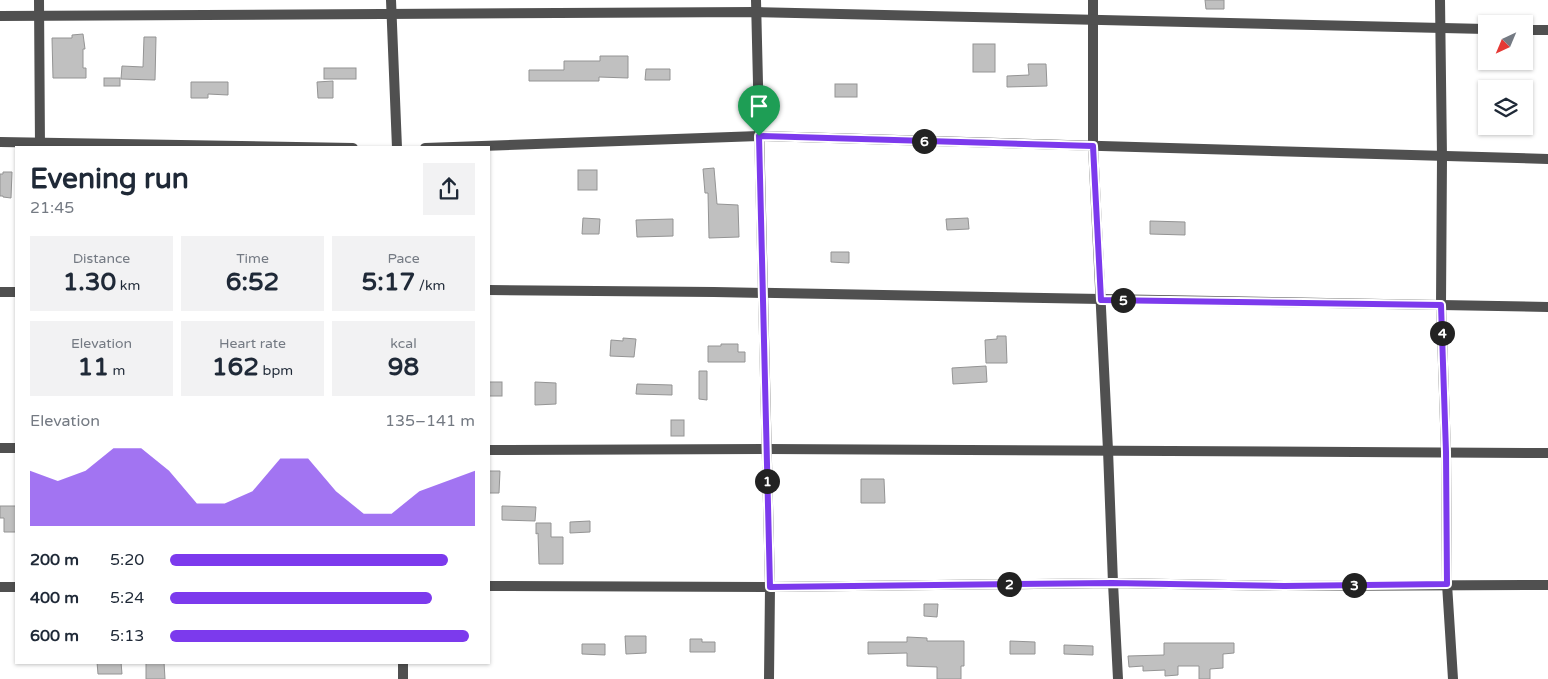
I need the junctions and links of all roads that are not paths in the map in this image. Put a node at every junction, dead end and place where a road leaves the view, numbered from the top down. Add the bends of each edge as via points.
1 (39, 0) edge
2 (392, 0) edge
3 (756, 0) edge
4 (1093, 0) edge
5 (1440, 0) edge
6 (756, 12) junction
7 (391, 14) junction
8 (0, 16) edge
9 (38, 16) junction
10 (1093, 21) junction
11 (1441, 29) junction
12 (1478, 29) edge
13 (1533, 30) edge
14 (1548, 30) edge
15 (759, 136) junction
16 (0, 142) edge
17 (40, 144) edge
18 (196, 146) edge
19 (397, 146) edge
20 (481, 146) edge
21 (1093, 146) junction
22 (1442, 157) junction
23 (1548, 159) edge
24 (490, 290) edge
25 (0, 292) edge
26 (15, 292) edge
27 (762, 294) junction
28 (1101, 300) junction
29 (1441, 305) junction
30 (1548, 307) edge
31 (0, 448) edge
32 (15, 448) edge
33 (766, 449) junction
34 (490, 450) edge
35 (1108, 450) junction
36 (1446, 452) junction
37 (1548, 453) edge
38 (1112, 583) junction
39 (1447, 584) junction
40 (1548, 585) edge
41 (490, 586) edge
42 (0, 587) edge
43 (15, 587) edge
44 (770, 587) junction
45 (403, 664) edge
46 (404, 679) edge
47 (769, 679) edge
48 (1118, 679) edge
49 (1453, 679) edge

1 - 9 street
2 - 7 street
3 - 6 street
4 - 10 street
5 - 11 street
6 - 7 street
6 - 10 street
6 - 15 street
7 - 9 street
7 - 19 street
8 - 9 street
9 - 17 street
10 - 11 street
10 - 21 street
11 - 12 street
11 - 22 street
13 - 14 street
15 - 20 street
15 - 21 street
15 - 27 street
16 - 17 street
17 - 18 street
21 - 22 street
21 - 28 street
22 - 23 street
22 - 29 street
24 - 27 street
25 - 26 street
27 - 28 street
27 - 33 street
28 - 29 street
28 - 35 street
29 - 30 street
29 - 36 street
31 - 32 street
33 - 34 street
33 - 35 street
33 - 44 street
35 - 36 street
35 - 38 street
36 - 37 street
36 - 39 street
38 - 39 street
38 - 44 street
38 - 48 street
39 - 40 street
39 - 49 street
41 - 44 street
42 - 43 street
44 - 47 street
45 - 46 street

